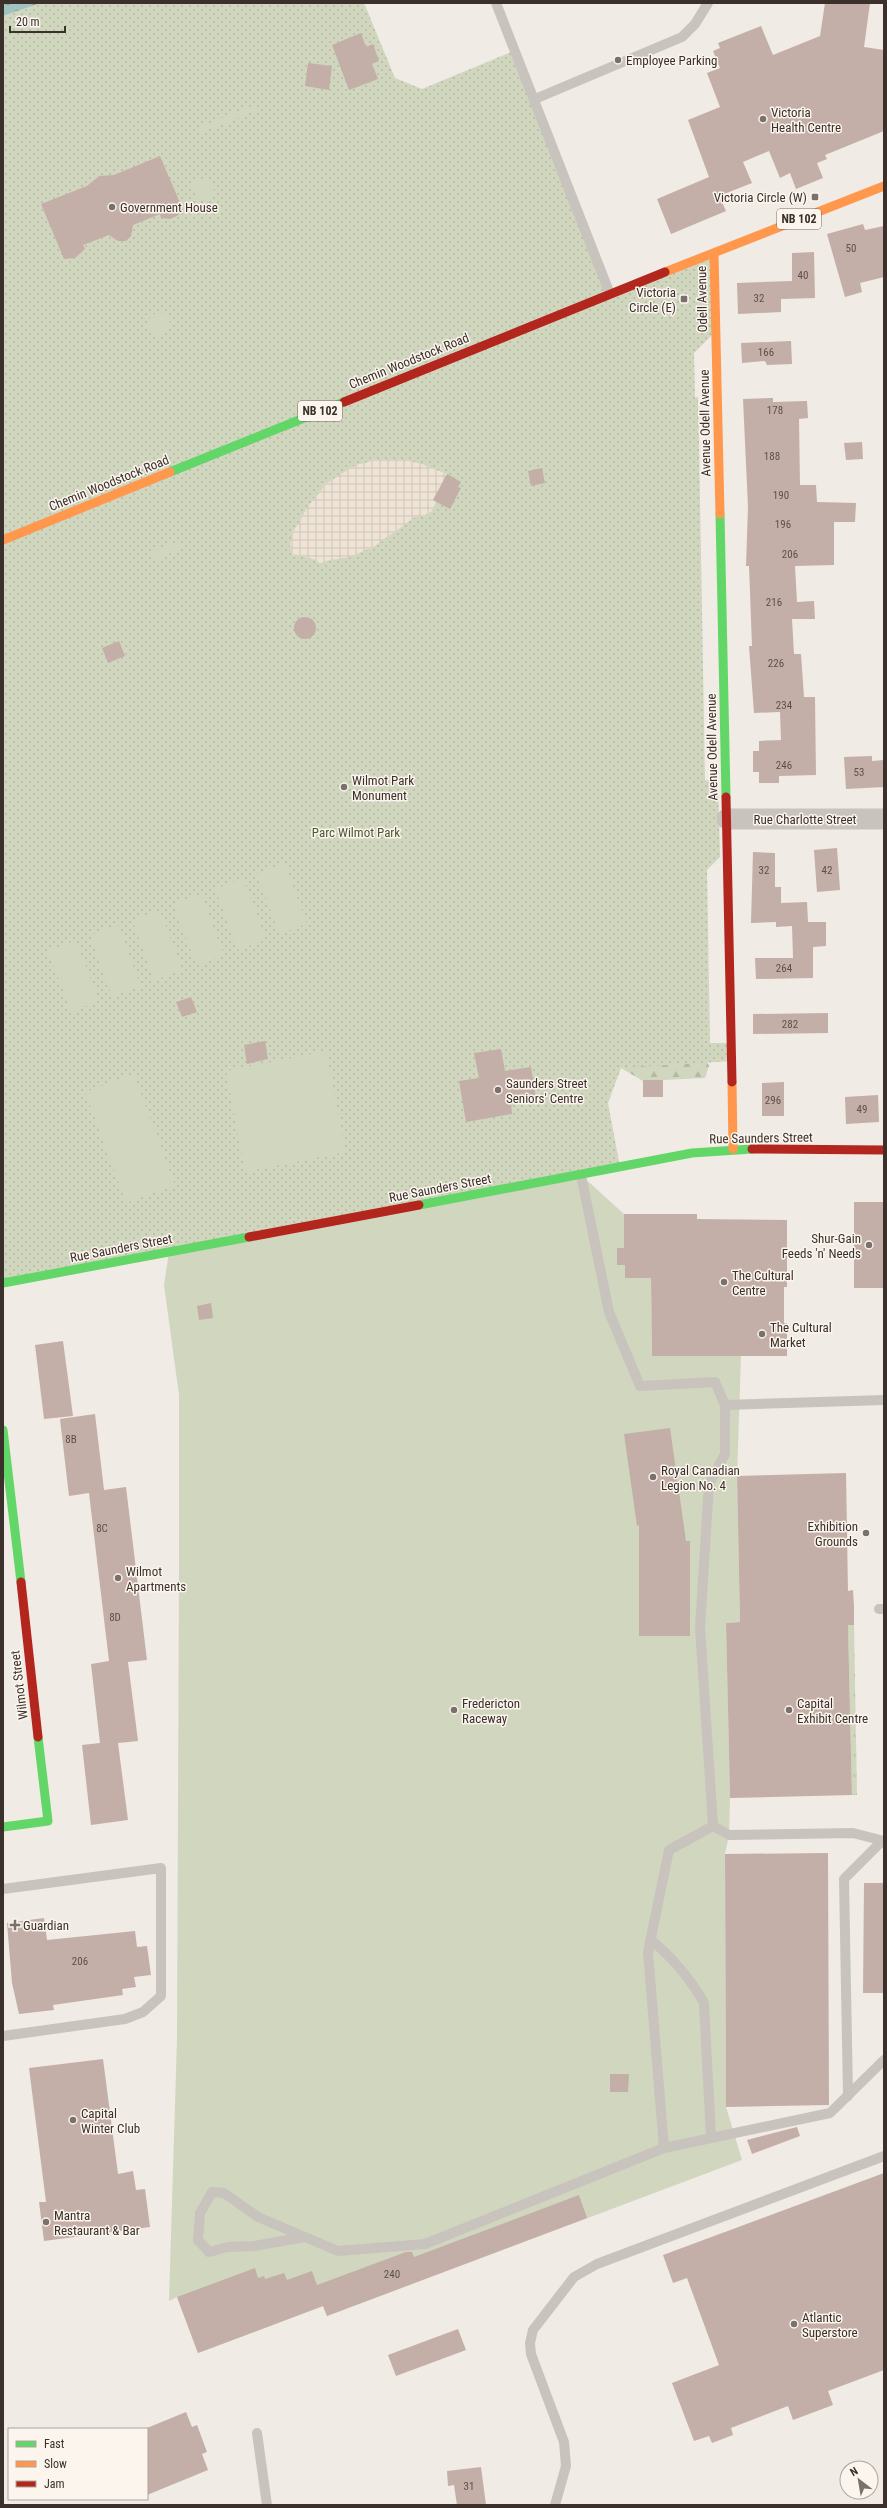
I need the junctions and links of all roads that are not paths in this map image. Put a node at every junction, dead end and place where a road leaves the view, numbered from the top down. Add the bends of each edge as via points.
1 (496, 3) edge
2 (708, 3) edge
3 (535, 99) junction
4 (884, 186) edge
5 (714, 253) junction
6 (610, 294) junction
7 (716, 345) joint
8 (3, 540) edge
9 (727, 819) junction
10 (884, 819) edge
11 (734, 1149) junction
12 (884, 1150) edge
13 (581, 1175) junction
14 (3, 1284) edge
15 (884, 1400) edge
16 (725, 1405) junction
17 (3, 1430) edge
18 (3, 1826) edge
19 (713, 1826) junction
20 (883, 1841) edge
21 (3, 1889) edge
22 (651, 1940) junction
23 (3, 2036) edge
24 (884, 2060) edge
25 (848, 2096) junction
26 (711, 2138) junction
27 (664, 2148) junction
28 (884, 2156) edge
29 (305, 2237) junction
30 (257, 2434) dead end
31 (267, 2505) edge
32 (555, 2505) edge

1 - 3 lane
2 - 3 lane via 695,24 682,37
3 - 6 lane
4 - 5 street, NB 102
5 - 6 street, Chemin Woodstock Road / NB 102
5 - 7 street, Odell Avenue
6 - 8 street, Chemin Woodstock Road / NB 102
7 - 9 street, Avenue Odell Avenue
9 - 10 street, Rue Charlotte Street
9 - 11 street, Avenue Odell Avenue
11 - 12 street, Rue Saunders Street
11 - 13 street, Rue Saunders Street via 692,1153
13 - 14 street, Rue Saunders Street
13 - 16 lane via 609,1312 640,1386 715,1382
15 - 16 lane
16 - 19 lane via 725,1454 709,1484 700,1628
17 - 18 street, Wilmot Street via 48,1821
19 - 20 lane via 729,1835 852,1833
19 - 22 lane via 669,1850
20 - 25 lane via 844,1879
21 - 23 lane via 161,1868 162,1996 143,2012 126,2019
22 - 26 lane via 669,1955 704,2003
22 - 27 lane via 648,1952
24 - 25 lane
25 - 26 lane via 830,2113
26 - 27 lane
27 - 29 lane via 425,2244 338,2251
28 - 32 lane via 597,2264 574,2277 533,2330 530,2344 531,2354 564,2442 566,2466
29 - 29 lane via 258,2217 224,2193 212,2192 200,2213 198,2240 209,2252 228,2247 254,2246
30 - 31 lane

